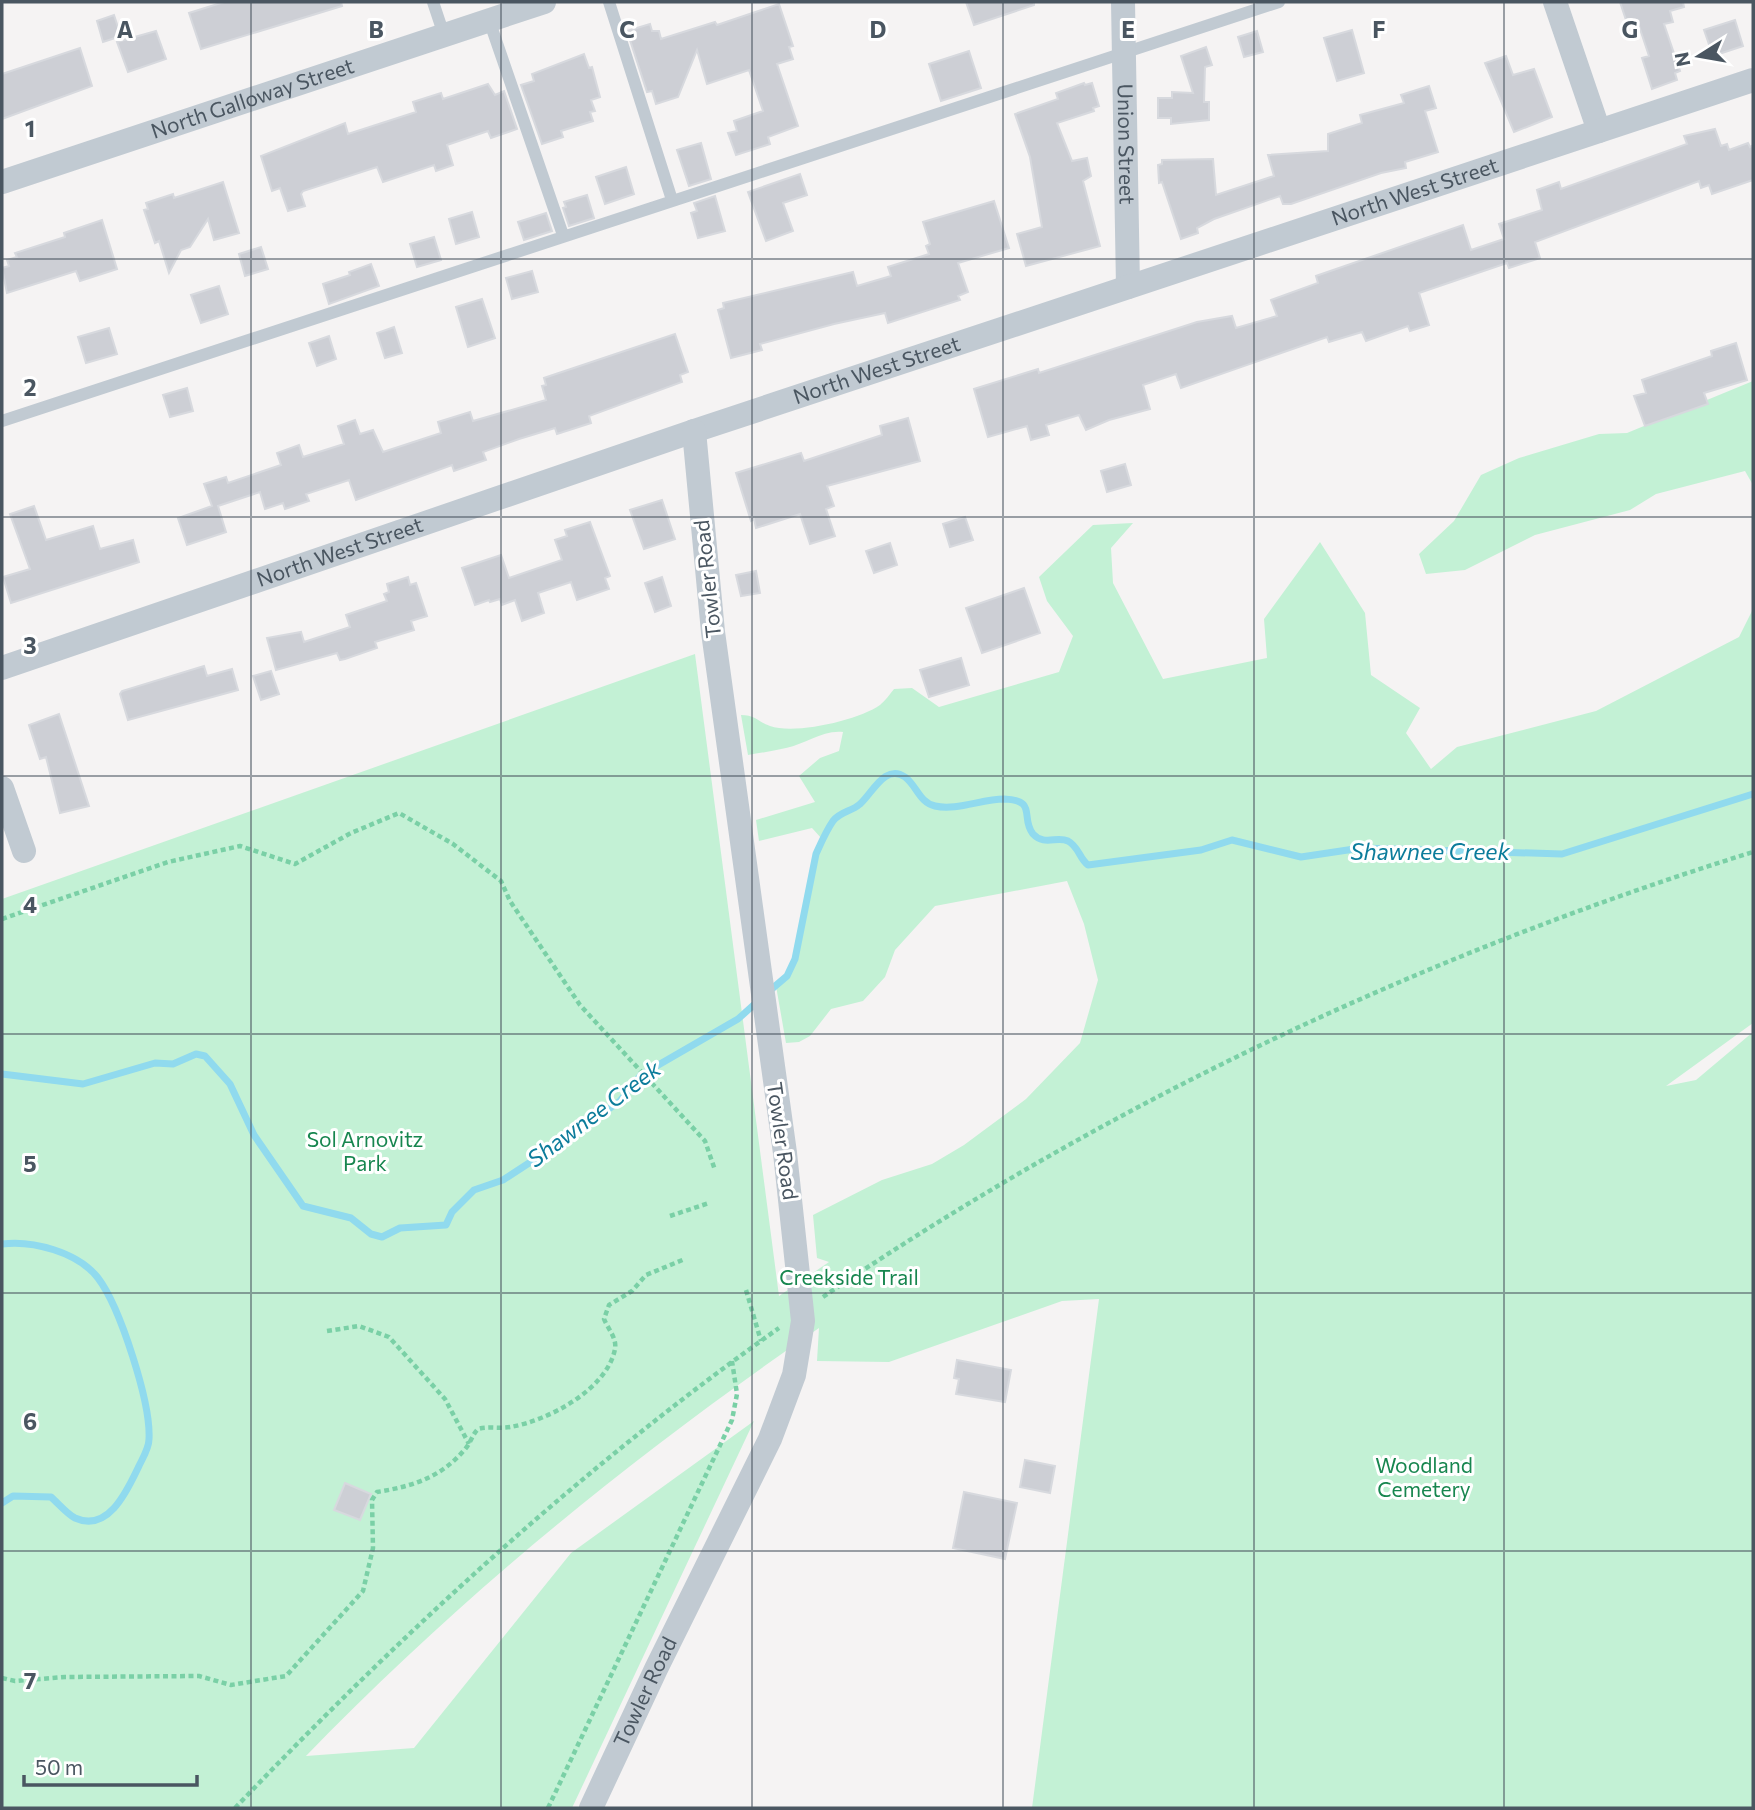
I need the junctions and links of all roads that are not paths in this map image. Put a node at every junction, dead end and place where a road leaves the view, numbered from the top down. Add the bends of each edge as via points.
1 (433, 2) edge
2 (544, 2) edge
3 (609, 2) edge
4 (1123, 2) edge
5 (1279, 2) edge
6 (1555, 2) edge
7 (489, 20) junction
8 (444, 35) junction
9 (1123, 52) junction
10 (1753, 80) edge
11 (1599, 131) junction
12 (2, 182) edge
13 (672, 200) junction
14 (563, 235) junction
15 (1128, 287) junction
16 (2, 421) edge
17 (694, 431) junction
18 (2, 668) edge
19 (2, 788) edge
20 (23, 850) dead end
21 (591, 1808) edge

1 - 8 lane
2 - 7 street, North Galloway Street
3 - 13 lane
4 - 9 street, Union Street
5 - 9 lane
6 - 11 street
7 - 8 street, North Galloway Street
7 - 14 lane
8 - 12 street, North Galloway Street
9 - 13 lane
9 - 15 street, Union Street
10 - 11 street, North West Street
11 - 15 street, North West Street
13 - 14 lane
14 - 16 lane
15 - 17 street, North West Street
17 - 18 street, North West Street
17 - 21 street, Towler Road via 713,632 802,1311 797,1365 775,1427
19 - 20 street

